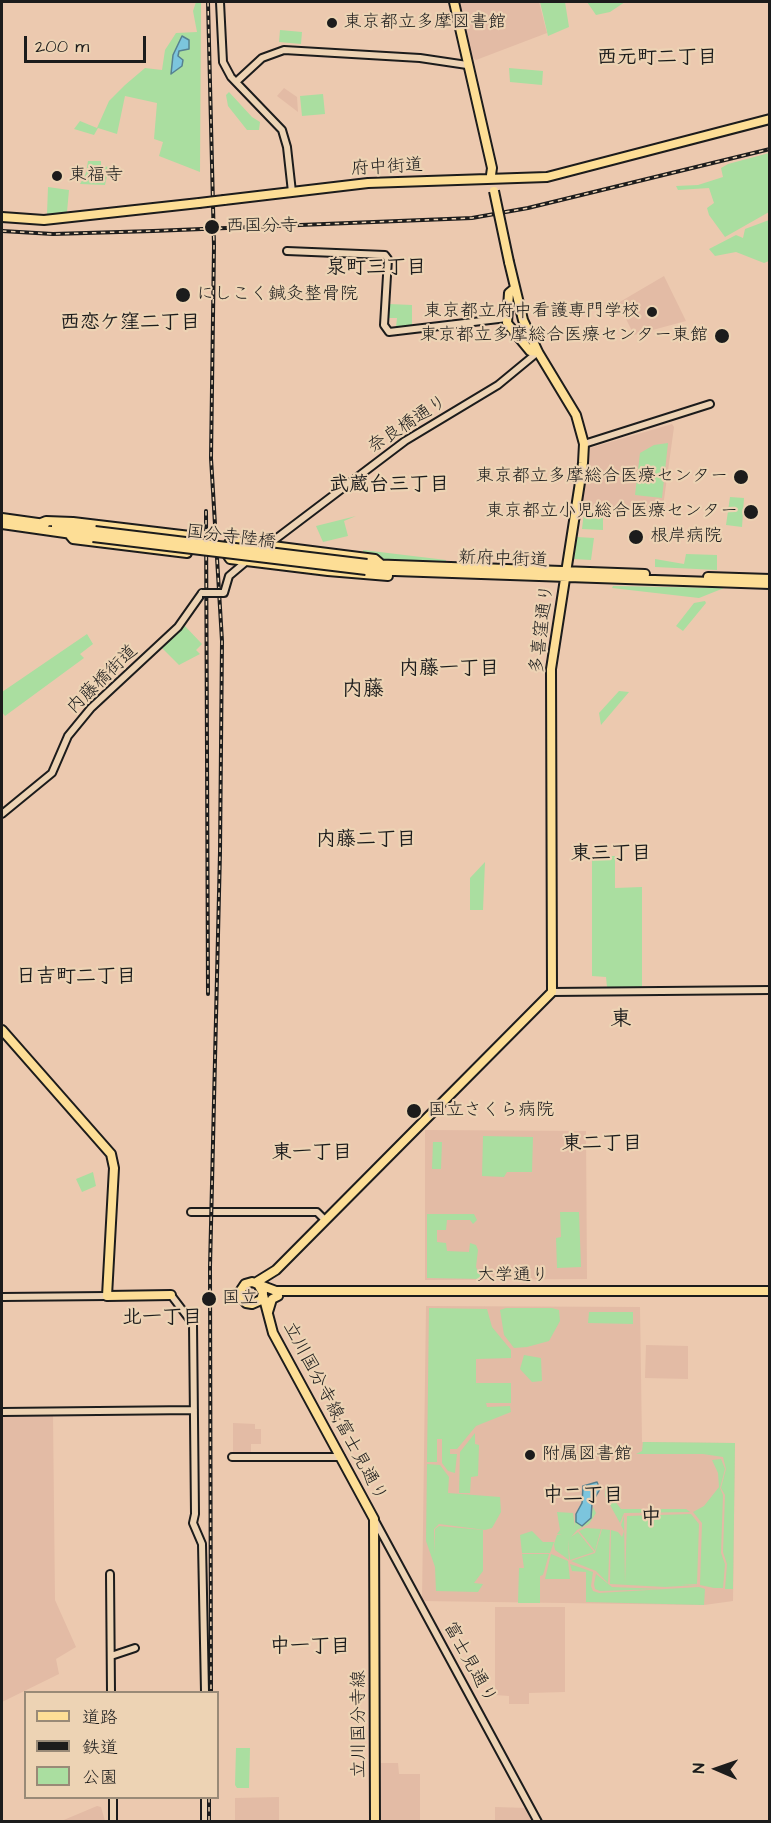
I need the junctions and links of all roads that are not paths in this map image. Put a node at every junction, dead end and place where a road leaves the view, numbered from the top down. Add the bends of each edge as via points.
1 (220, 2) edge
2 (454, 2) edge
3 (467, 65) junction
4 (236, 82) junction
5 (770, 119) edge
6 (491, 178) junction
7 (292, 192) junction
8 (2, 217) edge
9 (287, 251) dead end
10 (515, 288) junction
11 (507, 318) junction
12 (538, 352) junction
13 (710, 404) dead end
14 (584, 444) junction
15 (2, 518) edge
16 (2, 524) edge
17 (41, 524) junction
18 (68, 533) junction
19 (94, 534) junction
20 (266, 546) junction
21 (247, 561) junction
22 (382, 565) junction
23 (367, 567) junction
24 (413, 572) junction
25 (565, 574) junction
26 (770, 579) edge
27 (770, 584) edge
28 (2, 814) edge
29 (770, 990) edge
30 (552, 992) junction
31 (2, 1030) edge
32 (191, 1212) dead end
33 (325, 1220) junction
34 (271, 1274) junction
35 (257, 1283) junction
36 (770, 1293) edge
37 (265, 1294) junction
38 (278, 1294) junction
39 (171, 1295) joint
40 (107, 1296) junction
41 (2, 1297) edge
42 (254, 1306) junction
43 (268, 1319) junction
44 (194, 1410) junction
45 (2, 1412) edge
46 (232, 1457) dead end
47 (341, 1457) junction
48 (374, 1519) junction
49 (110, 1574) dead end
50 (135, 1648) dead end
51 (111, 1656) junction
52 (111, 1691) edge
53 (204, 1691) edge
54 (112, 1799) edge
55 (205, 1799) edge
56 (113, 1821) edge
57 (205, 1821) edge
58 (375, 1821) edge
59 (538, 1821) edge

1 - 4 street via 221,54
2 - 3 main road
3 - 4 street via 420,58 284,50 262,58
3 - 6 main road
4 - 7 street via 282,130
5 - 6 main road, 府中街道 via 568,172 530,179
6 - 7 main road, 府中街道 via 381,182
6 - 10 main road, bridge
7 - 8 main road, 府中街道, bridge via 44,220
9 - 11 street via 385,255 388,259 384,325 389,332
10 - 11 main road via 509,293
10 - 12 main road, 多喜窪通り via 523,320
11 - 12 main road via 530,351
12 - 14 main road, 多喜窪通り via 576,415
12 - 20 street, 奈良橋通り via 504,381 405,441
13 - 14 street
14 - 25 main road, 多喜窪通り
15 - 17 main road
16 - 18 main road
17 - 18 main road via 73,522 192,538 187,553 73,539
17 - 19 main road
18 - 19 main road
19 - 23 main road, 国分寺陸橋, bridge
20 - 21 street
20 - 21 main road via 230,542 228,558
20 - 22 main road via 375,559
21 - 24 main road via 366,575
21 - 28 street, 内藤橋街道, bridge via 229,576 224,593 202,594 178,627 91,708 68,736 52,773
22 - 23 main road, 新府中街道
22 - 25 main road, 新府中街道
23 - 24 main road, 新府中街道
24 - 25 main road, 新府中街道
25 - 26 main road, 新府中街道
25 - 27 main road, 新府中街道
25 - 30 main road, 多喜窪通り via 551,687
29 - 30 street
30 - 33 main road
31 - 40 main road via 111,1154 114,1168
32 - 33 street via 317,1212
33 - 34 main road
34 - 35 main road
34 - 37 main road
34 - 38 main road via 272,1287
35 - 37 main road, 大学通り
35 - 42 main road via 248,1283 241,1290 243,1300
36 - 38 main road, 大学通り
37 - 38 main road, 大学通り
37 - 38 main road, 大学通り
37 - 42 main road
37 - 43 main road
38 - 43 main road via 270,1303
39 - 40 main road
39 - 44 street via 193,1324
40 - 41 street
42 - 43 main road
43 - 47 main road, 立川国分寺線;富士見通り
44 - 45 street
44 - 53 street via 193,1523 202,1544
46 - 47 street
47 - 48 main road, 立川国分寺線;富士見通り
48 - 58 main road, 立川国分寺線
48 - 59 street, 富士見通り
49 - 51 street
50 - 51 street
51 - 52 street
54 - 56 street
55 - 57 street

